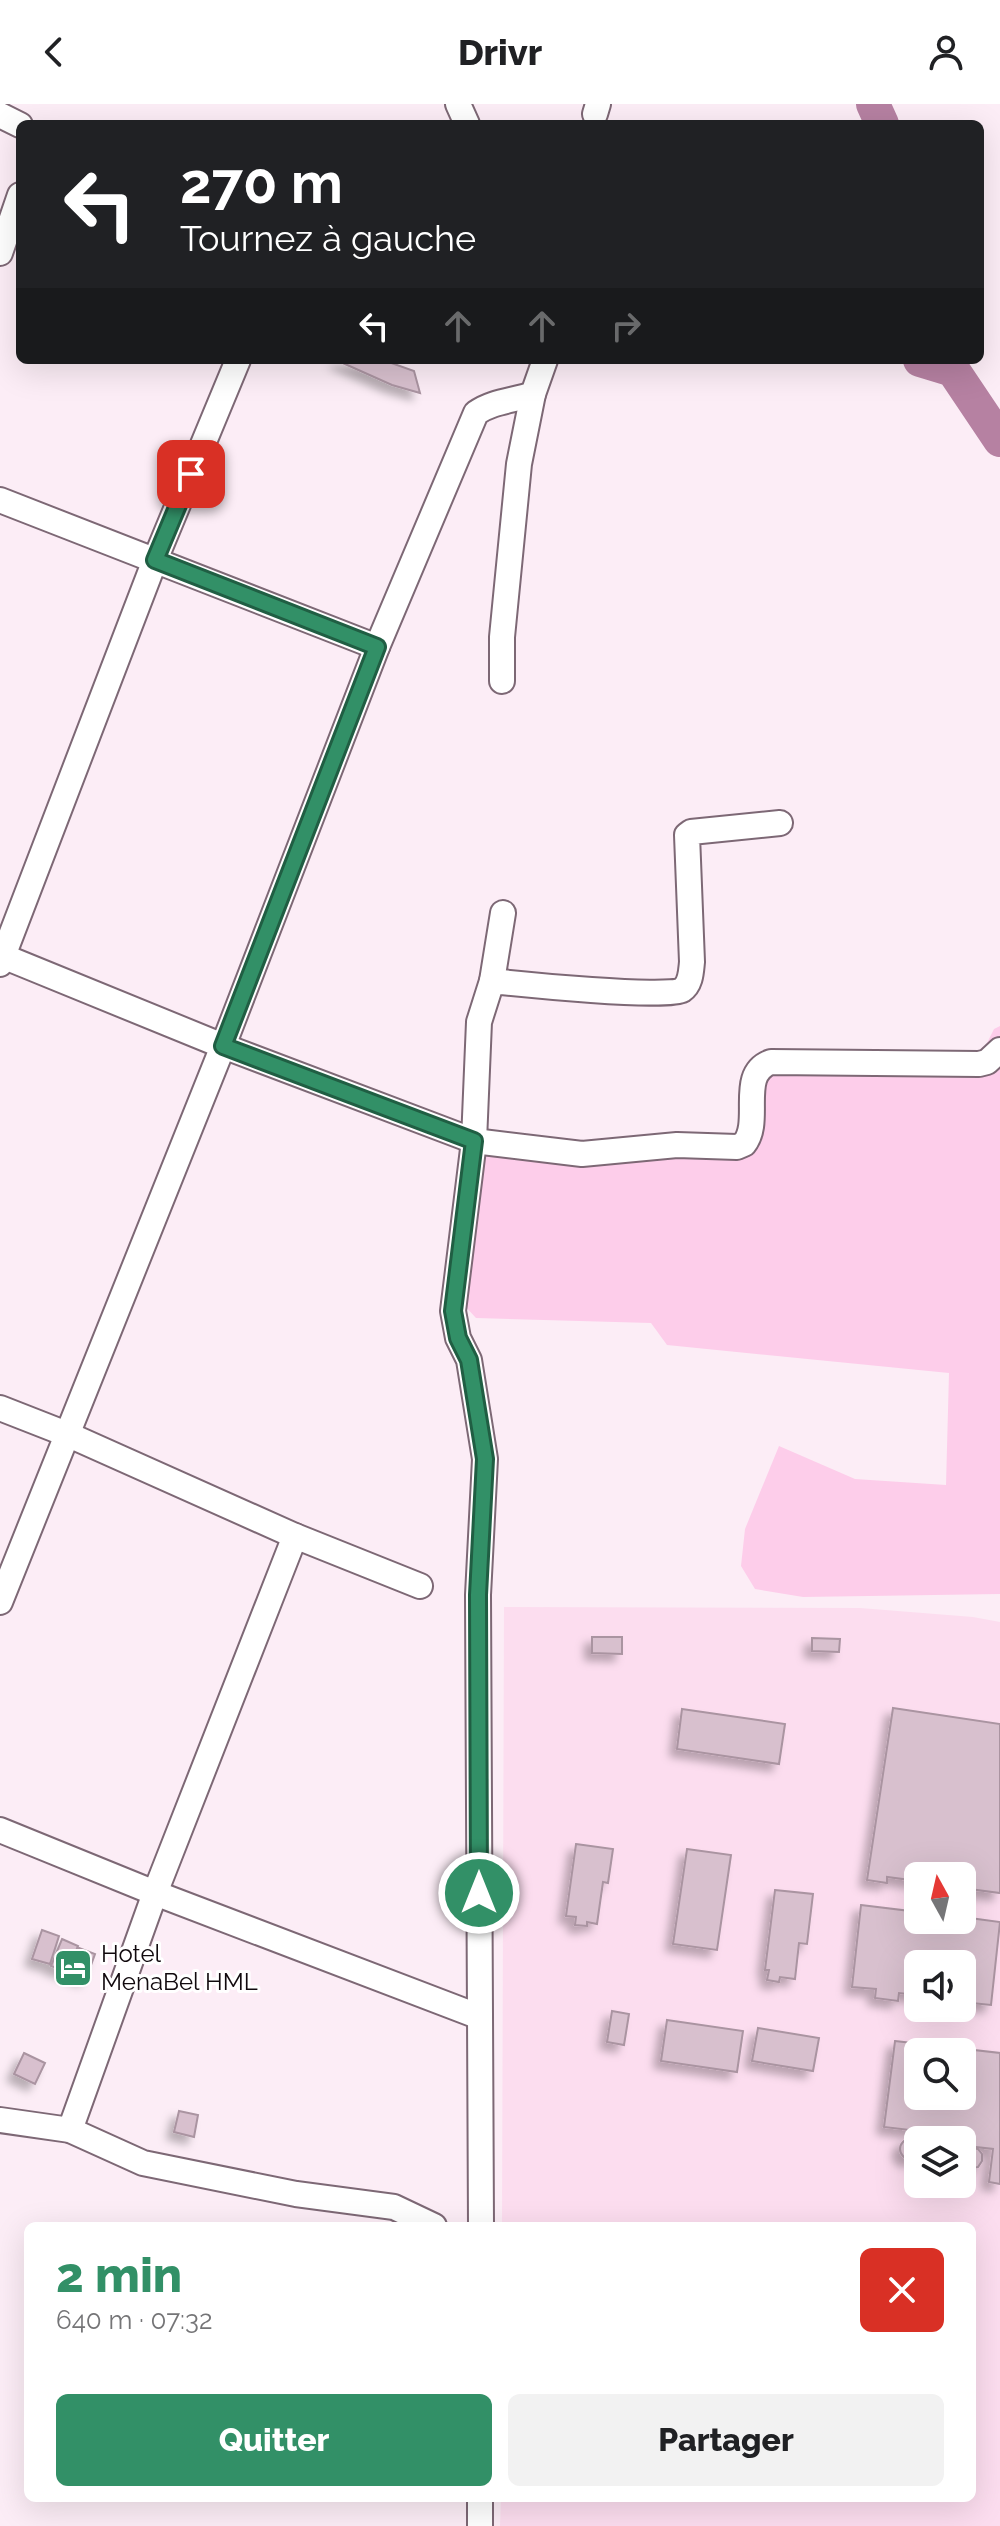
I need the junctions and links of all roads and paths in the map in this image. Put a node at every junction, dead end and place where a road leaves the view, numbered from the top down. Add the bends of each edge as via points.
1 (16, 207) edge
2 (0, 253) edge
3 (236, 364) edge
4 (544, 364) edge
5 (533, 394) junction
6 (0, 500) edge
7 (155, 560) junction
8 (377, 647) junction
9 (502, 681) dead end
10 (780, 823) dead end
11 (503, 913) dead end
12 (1, 959) edge
13 (492, 981) junction
14 (223, 1046) junction
15 (1000, 1050) edge
16 (474, 1141) junction
17 (0, 1408) edge
18 (69, 1435) junction
19 (295, 1536) junction
20 (420, 1586) dead end
21 (0, 1602) edge
22 (0, 1830) edge
23 (155, 1893) junction
24 (480, 2017) junction
25 (0, 2120) edge
26 (70, 2130) junction
27 (426, 2222) edge
28 (481, 2222) edge
29 (480, 2502) edge
30 (480, 2526) edge

1 - 2 street
3 - 7 street
4 - 5 street
5 - 8 street via 489,404 476,413
5 - 9 street via 519,464
6 - 7 street
7 - 8 street
7 - 12 street
8 - 14 street
10 - 13 street via 687,835 692,962 680,992
11 - 13 street
12 - 14 street
13 - 16 street via 479,1022
14 - 16 street
14 - 18 street
15 - 16 street via 979,1064 771,1062 754,1077 748,1140 737,1147 677,1145 582,1154
16 - 24 street via 453,1311 469,1360 485,1459 478,1595
17 - 18 street
18 - 19 street
18 - 21 street
19 - 20 street
19 - 23 street
22 - 23 street
23 - 24 street
23 - 26 street
24 - 28 street
25 - 26 street
26 - 27 street via 143,2163 296,2194 394,2207
29 - 30 street

